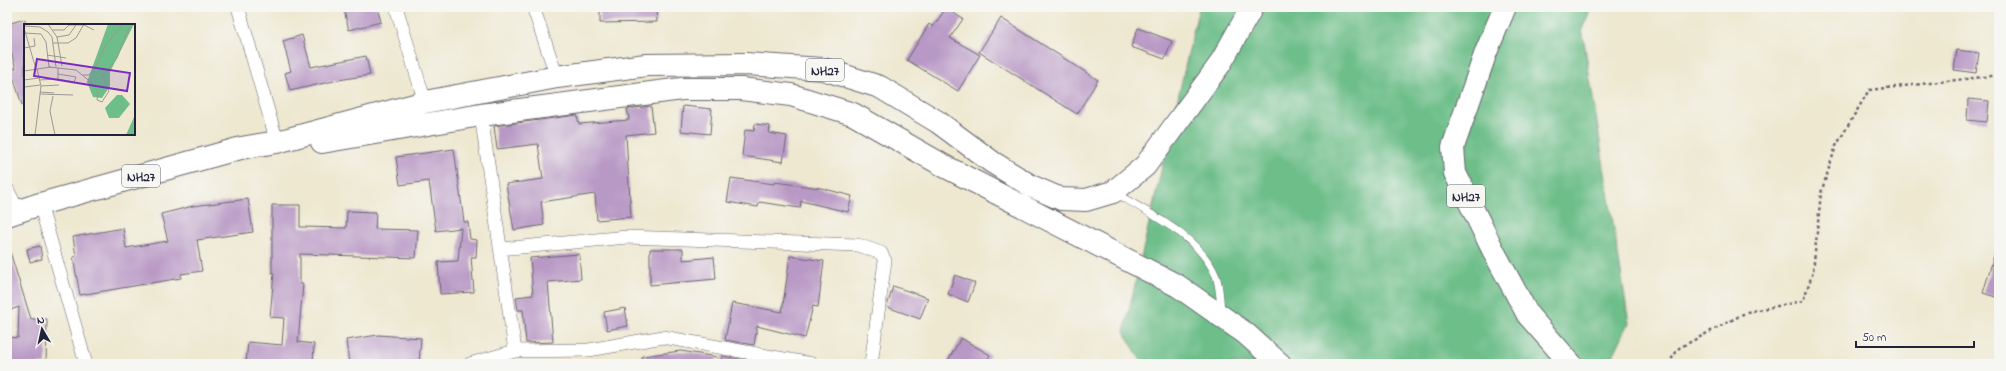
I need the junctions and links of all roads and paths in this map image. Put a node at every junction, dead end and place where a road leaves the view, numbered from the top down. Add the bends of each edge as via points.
1 (238, 7) edge
2 (396, 7) edge
3 (533, 7) edge
4 (1252, 7) edge
5 (1505, 7) edge
6 (1999, 71) edge
7 (557, 77) junction
8 (425, 102) junction
9 (481, 115) junction
10 (277, 142) junction
11 (7, 189) edge
12 (1113, 192) junction
13 (40, 204) junction
14 (12, 213) edge
15 (500, 249) junction
16 (1222, 316) junction
17 (515, 351) junction
18 (86, 364) edge
19 (470, 364) edge
20 (812, 364) edge
21 (871, 364) edge
22 (1280, 364) edge
23 (1571, 364) edge
24 (1668, 364) edge

1 - 10 street
2 - 8 street
3 - 7 street
4 - 12 highway, NH27 via 1220,64 1145,166
5 - 23 highway, NH27 via 1486,52 1453,147 1455,173 1494,254 1528,315
6 - 24 path via 1991,76 1869,90 1836,146 1821,193 1813,272 1804,301 1747,312 1679,348
7 - 8 highway, NH27
7 - 12 highway, NH27 via 646,65 746,64 823,69 880,87 938,122 992,162 1031,186 1061,199 1086,200
8 - 10 highway, NH27
9 - 10 highway, NH27 via 332,141 304,144
9 - 15 street
9 - 16 highway, NH27 via 682,89 741,89 791,96 853,114 946,166 1178,286
10 - 13 highway, NH27 via 241,148
11 - 14 street
12 - 16 lane via 1164,221 1198,249 1216,275 1220,288
13 - 14 highway, NH27
13 - 18 street
15 - 17 street
15 - 21 street via 627,238 858,245 881,253 885,261
16 - 22 highway, NH27
17 - 19 street
17 - 20 street via 589,350 663,337

